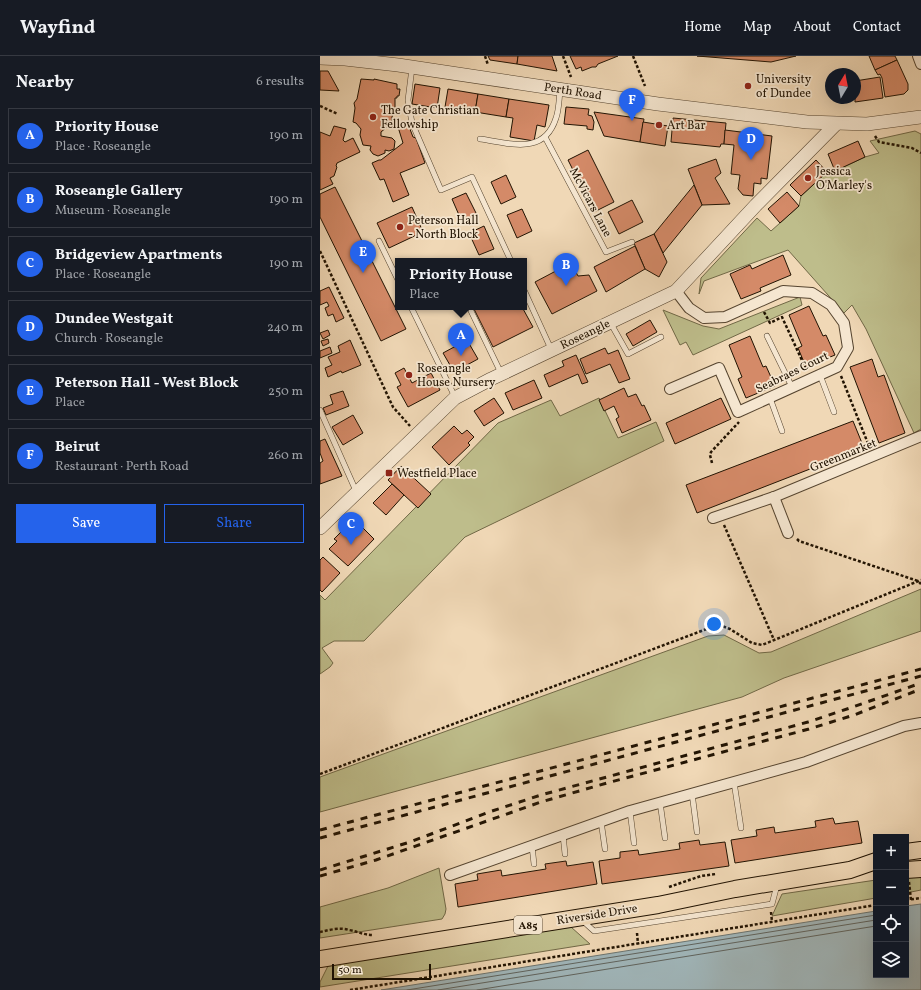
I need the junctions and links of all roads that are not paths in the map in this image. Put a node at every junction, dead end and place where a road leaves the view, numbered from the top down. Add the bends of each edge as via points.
1 (918, 56) edge
2 (320, 58) edge
3 (398, 60) edge
4 (921, 64) edge
5 (413, 67) junction
6 (560, 90) junction
7 (921, 117) edge
8 (836, 124) junction
9 (545, 137) junction
10 (480, 138) dead end
11 (379, 241) dead end
12 (632, 242) dead end
13 (510, 258) edge
14 (395, 274) edge
15 (676, 290) junction
16 (527, 296) edge
17 (412, 310) edge
18 (471, 310) edge
19 (610, 322) junction
20 (767, 336) dead end
21 (661, 337) dead end
22 (552, 350) junction
23 (501, 374) junction
24 (815, 377) junction
25 (792, 387) junction
26 (670, 389) dead end
27 (455, 398) junction
28 (770, 398) junction
29 (320, 410) edge
30 (834, 412) dead end
31 (782, 431) dead end
32 (921, 436) edge
33 (356, 492) junction
34 (774, 497) junction
35 (716, 517) road end
36 (320, 528) edge
37 (788, 533) road end
38 (921, 723) edge
39 (734, 782) junction
40 (692, 793) junction
41 (660, 802) junction
42 (630, 811) junction
43 (602, 820) junction
44 (741, 828) dead end
45 (697, 832) dead end
46 (563, 835) junction
47 (665, 838) dead end
48 (634, 843) dead end
49 (532, 846) junction
50 (605, 848) dead end
51 (921, 850) edge
52 (909, 852) edge
53 (565, 854) dead end
54 (873, 862) edge
55 (534, 864) dead end
56 (850, 870) junction
57 (873, 870) edge
58 (450, 875) dead end
59 (778, 882) junction
60 (580, 917) junction
61 (320, 960) edge

1 - 4 street
2 - 3 street, Perth Road
3 - 5 street, Perth Road
5 - 6 street, Perth Road
5 - 13 lane via 408,100 412,123 441,190 472,177
6 - 8 street, Perth Road
6 - 9 lane via 557,117
7 - 8 street, Perth Road via 867,124
8 - 15 street, Roseangle
9 - 10 lane via 525,145
9 - 12 lane, McVicars Lane via 606,252
11 - 14 lane
15 - 19 street, Roseangle
15 - 24 street, Seabraes Court via 689,308 704,318 726,318 783,291 812,293 830,305 844,323 848,348 837,367
16 - 22 lane
17 - 27 lane
18 - 23 lane
19 - 21 lane via 628,354
19 - 22 street, Roseangle
20 - 25 lane
22 - 23 street, Roseangle
23 - 27 street, Roseangle
24 - 25 street, Seabraes Court
24 - 30 lane
25 - 28 street, Seabraes Court
26 - 28 street, Seabraes Court via 719,368 738,412
27 - 33 street, Roseangle
28 - 31 lane
29 - 33 lane
32 - 34 street, Greenmarket
33 - 36 street, Roseangle
34 - 35 street, Greenmarket
34 - 37 street
38 - 39 street via 904,726 806,762
39 - 40 street
39 - 44 lane
40 - 41 street
40 - 45 lane
41 - 42 street
41 - 47 lane
42 - 43 street
42 - 48 lane
43 - 46 street
43 - 50 lane
46 - 49 street
46 - 53 lane
49 - 55 lane
49 - 58 street
51 - 52 main road
54 - 56 main road, Riverside Drive / A85
56 - 57 main road, Riverside Drive / A85
56 - 59 main road, Riverside Drive / A85
59 - 60 main road, Riverside Drive / A85
59 - 60 lane via 772,904 594,931
60 - 61 main road, Riverside Drive / A85

